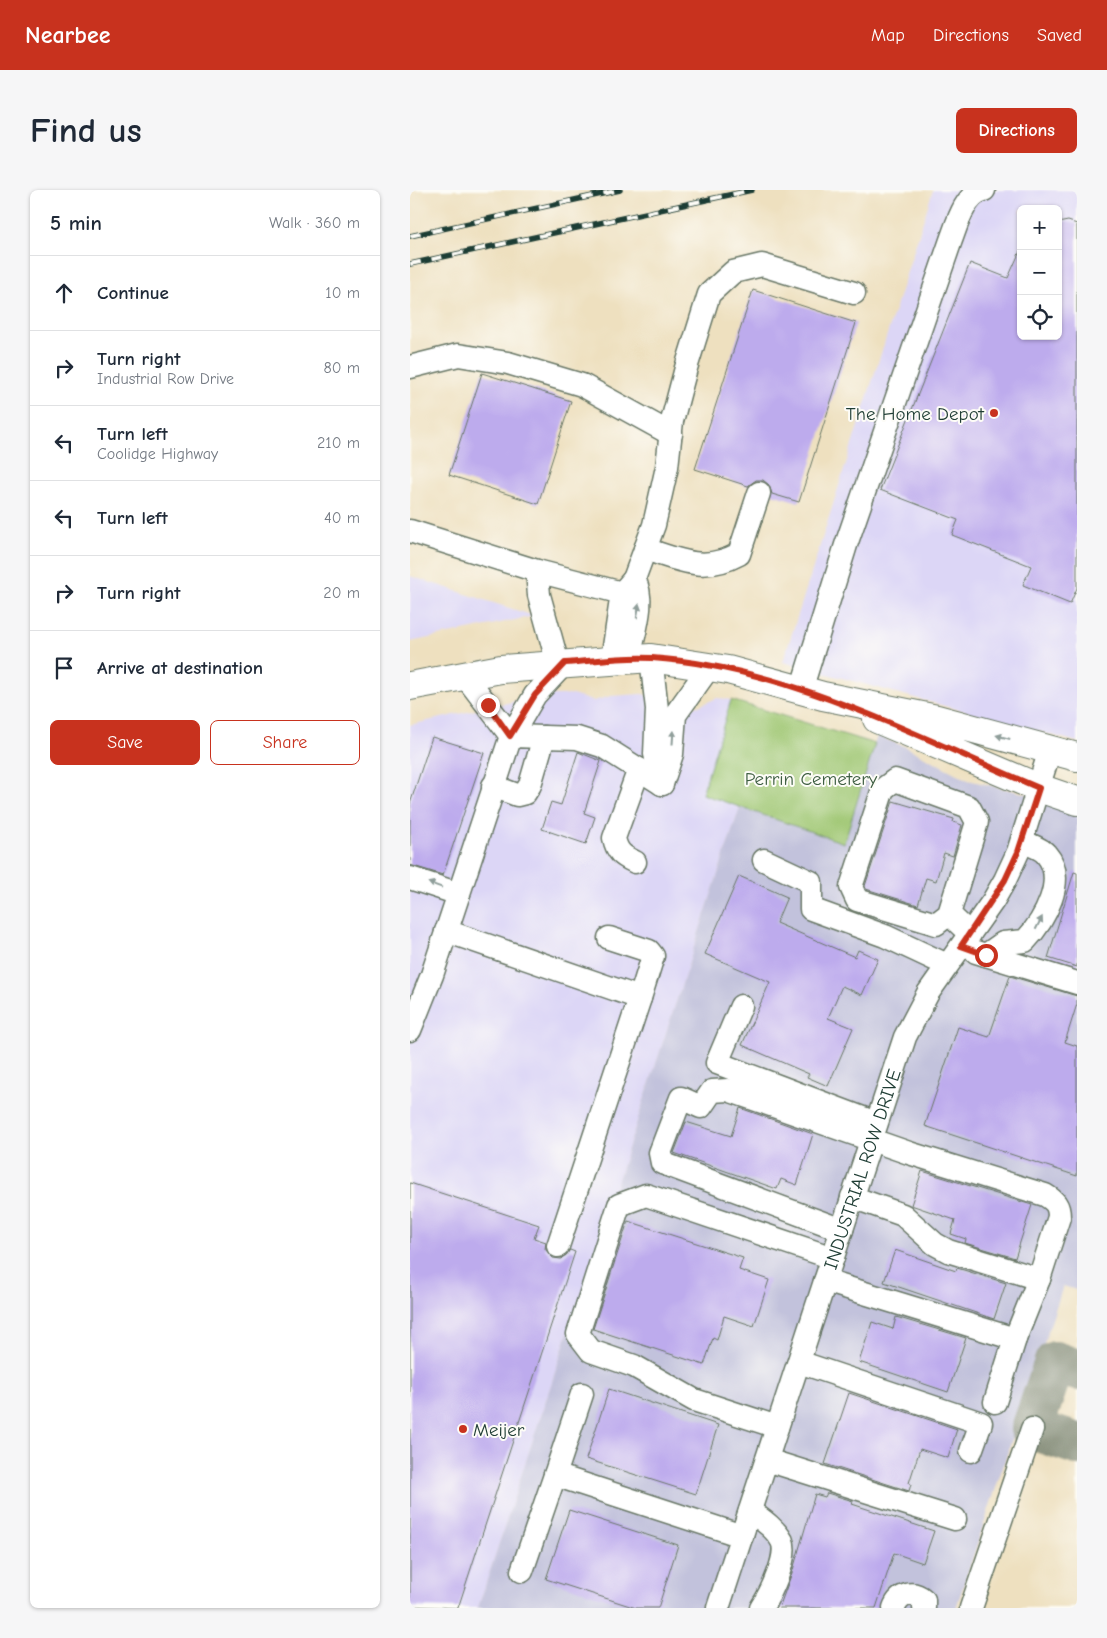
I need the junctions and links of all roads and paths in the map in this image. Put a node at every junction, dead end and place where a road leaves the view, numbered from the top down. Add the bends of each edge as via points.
1 (984, 190) edge
2 (854, 293) dead end
3 (410, 367) edge
4 (671, 434) junction
5 (759, 493) dead end
6 (410, 531) edge
7 (645, 549) junction
8 (537, 571) junction
9 (628, 586) junction
10 (631, 659) junction
11 (561, 663) junction
12 (710, 666) junction
13 (464, 676) junction
14 (410, 686) edge
15 (812, 693) junction
16 (510, 736) junction
17 (544, 737) junction
18 (1050, 750) junction
19 (1077, 757) edge
20 (639, 769) junction
21 (662, 784) junction
22 (493, 786) junction
23 (1039, 788) junction
24 (1077, 801) edge
25 (1022, 841) junction
26 (764, 860) dead end
27 (635, 862) dead end
28 (410, 878) edge
29 (459, 894) junction
30 (949, 914) junction
31 (446, 931) junction
32 (609, 938) dead end
33 (966, 940) junction
34 (986, 955) junction
35 (947, 966) junction
36 (1077, 983) edge
37 (640, 998) junction
38 (741, 1006) dead end
39 (410, 1030) edge
40 (873, 1131) junction
41 (852, 1196) junction
42 (842, 1230) junction
43 (558, 1246) dead end
44 (833, 1258) junction
45 (1039, 1279) junction
46 (825, 1280) junction
47 (1015, 1339) junction
48 (799, 1362) junction
49 (582, 1394) dead end
50 (994, 1402) dead end
51 (777, 1427) junction
52 (1032, 1429) dead end
53 (971, 1451) dead end
54 (767, 1460) junction
55 (555, 1475) junction
56 (750, 1511) junction
57 (955, 1519) dead end
58 (742, 1536) junction
59 (522, 1571) dead end
60 (718, 1608) edge
61 (761, 1608) edge
62 (894, 1608) edge
63 (924, 1608) edge
64 (971, 1608) edge

1 - 15 street via 969,200 951,240 846,545
2 - 4 street via 762,265 733,272 709,294 686,368
3 - 4 street via 458,355 508,363 582,384
4 - 7 street via 668,467
5 - 7 street via 739,554 723,563 694,564
6 - 8 street
7 - 9 street
8 - 9 street
8 - 11 street via 539,595
9 - 10 street
10 - 11 main road
10 - 12 main road
10 - 21 street via 656,702 655,754
11 - 13 main road
11 - 16 street via 535,695
12 - 15 main road
21 -> 12 street via 672,754 674,715
13 - 14 main road
13 - 16 street
18 -> 15 main road via 937,719
15 - 23 main road
16 - 17 street
16 - 22 street
17 - 20 street via 577,738 602,746
17 - 22 street via 525,792 517,795
18 - 19 main road
18 - 23 street, INDUSTRIAL ROW DRIVE
20 - 21 street
20 - 27 street via 614,838 616,849 622,856
22 - 29 street
23 - 24 main road
23 - 25 street, INDUSTRIAL ROW DRIVE
25 - 33 street, INDUSTRIAL ROW DRIVE via 1005,880
34 -> 25 street via 1003,943 1025,942 1035,931 1049,904 1055,883 1055,867 1045,853
26 - 35 street via 811,882 811,910 885,936
29 -> 28 street
29 - 31 street
30 - 30 street via 977,822 969,807 895,780 883,789 851,887 857,900 936,924
30 - 33 street
31 - 37 street
31 - 39 street
32 - 37 street via 653,956
33 - 34 street
33 - 35 street, INDUSTRIAL ROW DRIVE
34 - 36 street
35 - 40 street, INDUSTRIAL ROW DRIVE via 928,993 906,1037
37 - 43 street
38 - 40 street via 717,1063
40 - 41 street, INDUSTRIAL ROW DRIVE
40 - 42 street via 728,1090 712,1091 701,1107 681,1098 660,1153 662,1163
40 - 45 street via 1039,1192 1055,1202 1059,1208 1059,1219
41 - 42 street, INDUSTRIAL ROW DRIVE
41 - 45 street via 903,1215 948,1251
42 - 44 street, INDUSTRIAL ROW DRIVE
44 - 46 street, INDUSTRIAL ROW DRIVE
44 - 51 street via 646,1195 619,1205 578,1334 591,1351 640,1369 694,1400
45 - 47 street
46 - 47 street
46 - 48 street, INDUSTRIAL ROW DRIVE
47 - 50 street
48 - 51 street, INDUSTRIAL ROW DRIVE
48 - 53 street via 981,1423
49 - 55 street
51 - 54 street, INDUSTRIAL ROW DRIVE
52 - 64 street
54 - 56 street, INDUSTRIAL ROW DRIVE
54 - 57 street
55 - 58 street
55 - 59 street
56 - 58 street, INDUSTRIAL ROW DRIVE
56 - 61 street via 774,1531 783,1543 784,1551 772,1591
58 - 60 street, INDUSTRIAL ROW DRIVE
62 - 63 street via 903,1596 910,1594 924,1600

